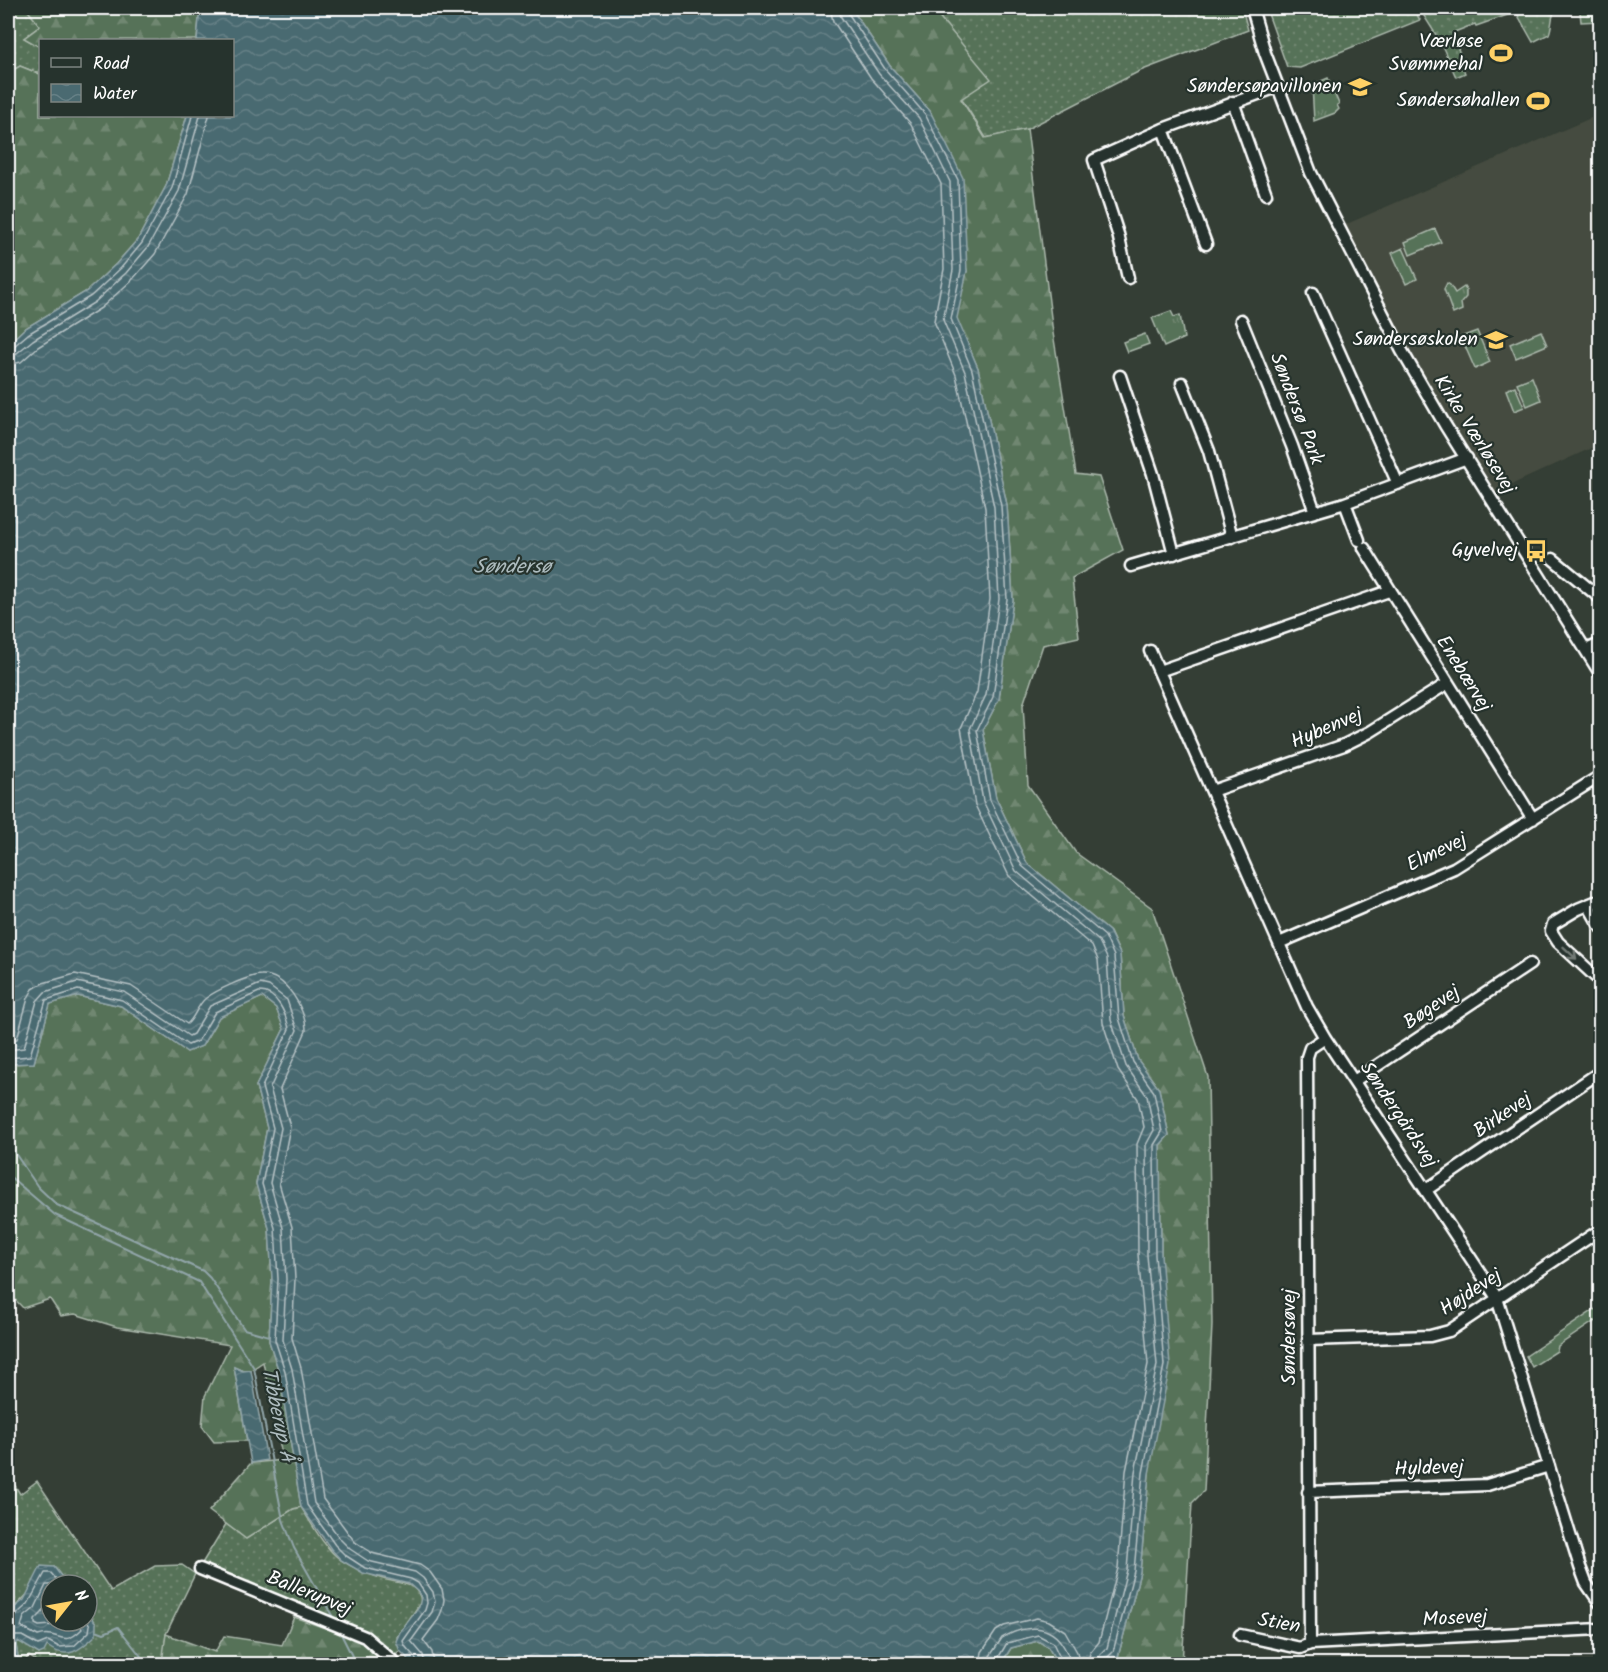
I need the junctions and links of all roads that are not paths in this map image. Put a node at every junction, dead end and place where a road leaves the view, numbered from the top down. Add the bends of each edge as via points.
1 (1252, 8) edge
2 (1277, 87) junction
3 (1233, 102) junction
4 (1163, 129) junction
5 (1266, 194) dead end
6 (1206, 244) dead end
7 (1128, 278) dead end
8 (1313, 293) dead end
9 (1241, 320) dead end
10 (1120, 376) dead end
11 (1182, 383) dead end
12 (1467, 458) junction
13 (1398, 484) junction
14 (1345, 503) junction
15 (1315, 512) junction
16 (1232, 537) junction
17 (1174, 554) junction
18 (1553, 559) dead end
19 (1131, 566) dead end
20 (1389, 591) junction
21 (1600, 598) edge
22 (1600, 644) edge
23 (1586, 650) junction
24 (1149, 651) dead end
25 (1159, 671) junction
26 (1600, 673) edge
27 (1448, 683) junction
28 (1600, 776) edge
29 (1212, 791) junction
30 (1533, 819) junction
31 (1596, 902) edge
32 (1600, 926) edge
33 (1280, 943) junction
34 (1530, 964) dead end
35 (1600, 983) edge
36 (1325, 1038) junction
37 (1600, 1072) edge
38 (1354, 1081) junction
39 (1426, 1190) junction
40 (1600, 1230) edge
41 (1497, 1298) junction
42 (1308, 1340) junction
43 (1549, 1466) junction
44 (1308, 1492) junction
45 (200, 1569) dead end
46 (1600, 1603) edge
47 (1600, 1629) edge
48 (1240, 1635) dead end
49 (1310, 1644) junction
50 (396, 1665) edge

1 - 2 street, Kirke Værløsevej
2 - 3 street
2 - 12 street, Kirke Værløsevej via 1311,173 1378,306
3 - 4 street
3 - 5 street
4 - 6 street
4 - 7 street via 1094,160
8 - 13 street
9 - 15 street, Søndersø Park via 1293,446
10 - 17 street via 1153,474
11 - 16 street via 1209,451
12 - 13 street
12 - 23 street, Kirke Værløsevej
13 - 14 street
14 - 15 street
14 - 20 street, Enebærvej via 1362,544
15 - 16 street
16 - 17 street
17 - 19 street
18 - 21 street
20 - 25 street
20 - 27 street, Enebærvej
22 - 23 street
23 - 26 street, Kirke Værløsevej
24 - 25 street, Søndergårdsvej
25 - 29 street, Søndergårdsvej
27 - 29 street, Hybenvej via 1344,745
27 - 30 street, Enebærvej
28 - 30 street, Elmevej
29 - 33 street, Søndergårdsvej
30 - 33 street, Elmevej via 1454,868
31 - 32 street via 1591,910
31 -> 35 street via 1553,924 1551,931
33 - 36 street, Søndergårdsvej via 1306,1007
34 - 38 street, Bøgevej
36 - 38 street, Søndergårdsvej
36 - 42 street, Søndersøvej via 1310,1048 1306,1057
37 - 39 street, Birkevej
38 - 39 street, Søndergårdsvej
39 - 41 street, Søndergårdsvej
40 - 41 street, Højdevej
41 - 42 street, Højdevej via 1449,1331 1430,1336
41 - 43 street, Søndergårdsvej
42 - 44 street, Søndersøvej
43 - 44 street, Hyldevej via 1487,1485
43 - 46 street, Søndergårdsvej via 1580,1567
44 - 49 street, Søndersøvej
45 - 50 street, Ballerupvej via 365,1637
47 - 49 street, Mosevej
48 - 49 street, Stien via 1300,1648

